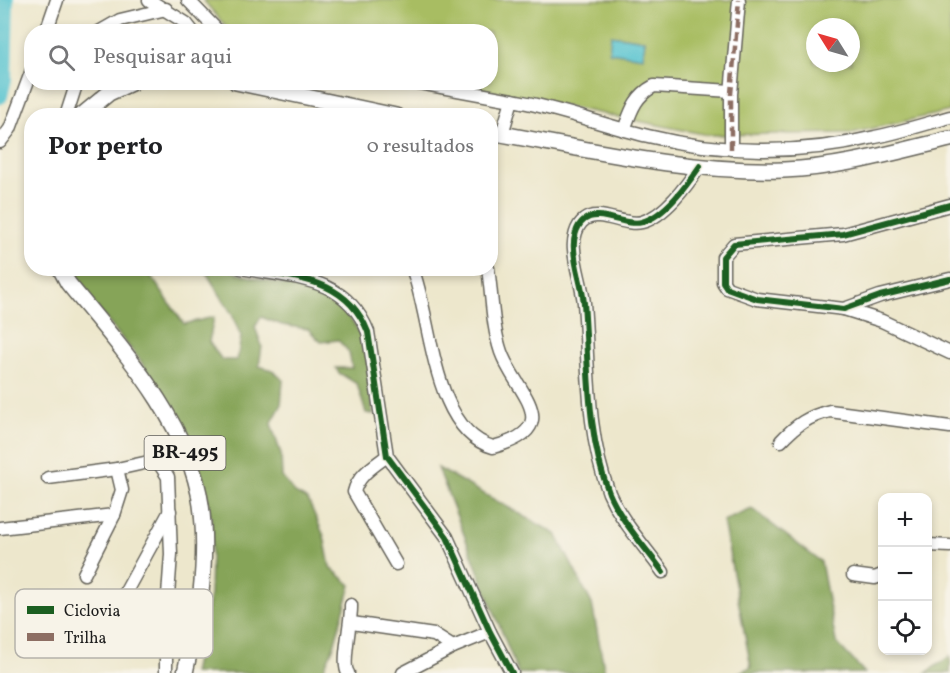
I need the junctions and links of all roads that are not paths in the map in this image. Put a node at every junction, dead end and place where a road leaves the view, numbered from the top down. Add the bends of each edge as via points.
1 (57, 0) edge
2 (148, 0) edge
3 (188, 0) edge
4 (739, 0) edge
5 (166, 9) junction
6 (49, 24) edge
7 (113, 24) edge
8 (184, 24) edge
9 (211, 24) edge
10 (25, 90) edge
11 (74, 90) edge
12 (116, 90) edge
13 (269, 90) edge
14 (458, 90) edge
15 (731, 91) junction
16 (512, 100) junction
17 (68, 108) edge
18 (91, 108) edge
19 (343, 108) edge
20 (950, 117) edge
21 (498, 129) edge
22 (624, 130) junction
23 (498, 133) edge
24 (950, 139) edge
25 (0, 142) edge
26 (731, 149) junction
27 (700, 166) junction
28 (950, 205) edge
29 (64, 276) edge
30 (283, 276) edge
31 (415, 276) edge
32 (489, 276) edge
33 (950, 279) edge
34 (844, 309) junction
35 (950, 353) edge
36 (950, 427) edge
37 (781, 441) dead end
38 (387, 456) junction
39 (117, 469) junction
40 (48, 478) dead end
41 (171, 510) junction
42 (114, 515) junction
43 (0, 528) edge
44 (932, 545) edge
45 (950, 546) edge
46 (396, 564) dead end
47 (663, 572) dead end
48 (84, 574) dead end
49 (854, 575) dead end
50 (878, 577) edge
51 (127, 589) edge
52 (169, 589) edge
53 (201, 589) edge
54 (351, 605) dead end
55 (352, 623) junction
56 (490, 632) junction
57 (453, 647) junction
58 (166, 658) edge
59 (188, 658) edge
60 (166, 673) edge
61 (185, 673) edge
62 (348, 673) edge
63 (403, 673) edge
64 (512, 673) edge

1 - 6 street
2 - 5 street
3 - 9 street
4 - 15 street
5 - 7 street
5 - 8 street
10 - 25 street via 10,129
11 - 17 street
12 - 18 main road
13 - 19 main road
14 - 16 street
15 - 22 street via 654,86 636,99
15 - 26 street
16 - 21 street
16 - 22 street
20 - 26 street via 873,138 817,147
22 - 26 street
23 - 27 main road
24 - 27 main road via 814,167 785,170
27 - 47 street via 680,192 648,220 634,224 602,217 585,219 579,226 574,248 582,284 593,426 602,468 615,505
28 - 34 street via 843,234 734,244 723,257 723,282 738,294 757,300
29 - 53 main road, BR-495 via 135,366 162,408 192,470 201,504
30 - 38 street via 320,283 337,291 361,315 368,332
31 - 32 street via 442,386 451,407 472,436 494,447 518,440 529,430 531,415 530,402 500,349
33 - 34 street
34 - 35 street via 882,321
36 - 37 street via 830,411 798,423
38 - 46 street via 364,474 354,492
38 - 56 street via 447,537
39 - 40 street
39 - 41 street via 159,463 168,477
39 - 42 street via 122,490
41 - 51 street
41 - 52 street
42 - 43 street
42 - 48 street
44 - 45 street
49 - 50 street
54 - 55 street
55 - 57 street via 434,635
55 - 62 street via 344,665
56 - 57 street
56 - 64 street
57 - 63 street
58 - 60 street
59 - 61 main road, BR-495

